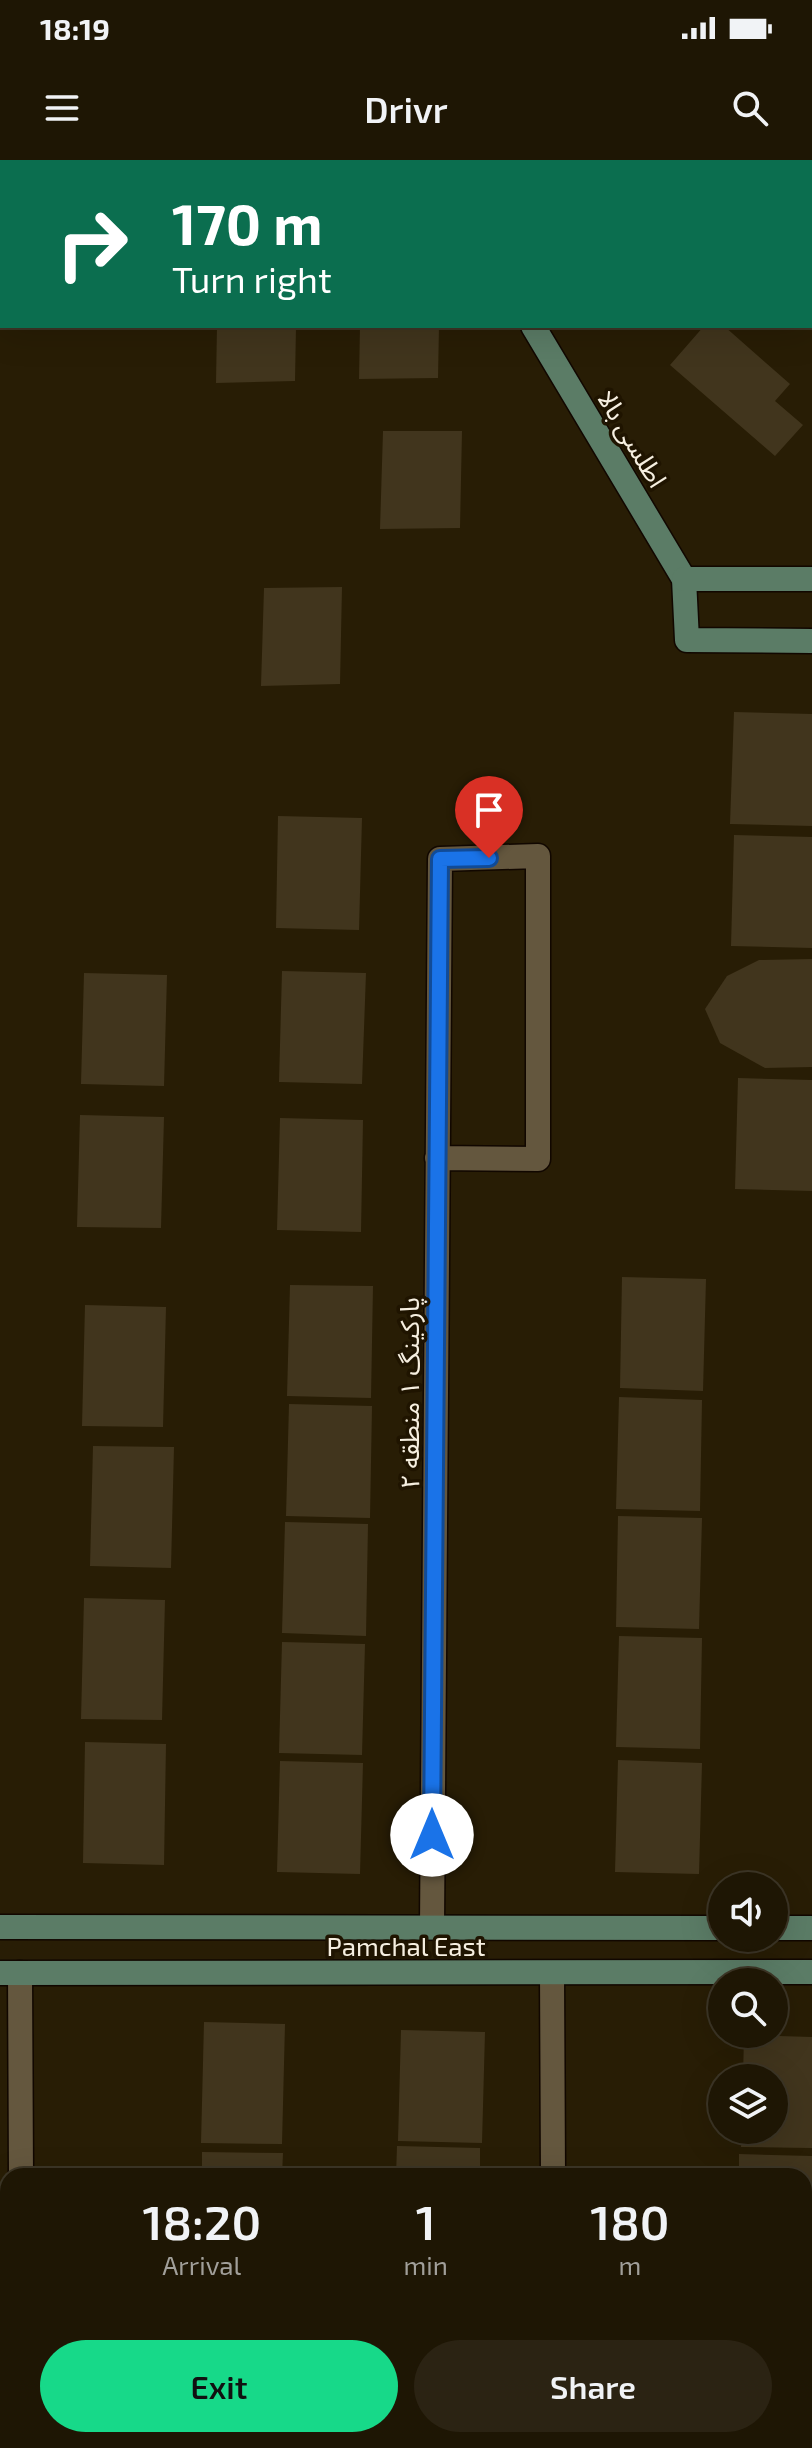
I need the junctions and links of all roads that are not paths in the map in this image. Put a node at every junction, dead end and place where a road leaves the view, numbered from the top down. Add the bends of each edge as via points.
1 (542, 329) edge
2 (684, 579) junction
3 (812, 579) edge
4 (812, 641) edge
5 (437, 1158) junction
6 (0, 1927) edge
7 (432, 1927) junction
8 (708, 1928) edge
9 (788, 1928) edge
10 (812, 1928) edge
11 (812, 1972) edge
12 (10, 1973) edge
13 (552, 1973) junction
14 (21, 2168) edge
15 (553, 2168) edge

1 - 2 street, اطلسی بالا
2 - 3 street
2 - 4 street via 687,640
5 - 5 street, پارکینگ ۱ منطقه ۲ via 440,859 538,856 538,1159
5 - 7 street, پارکینگ ۱ منطقه ۲
6 - 7 street, Pamchal East
7 - 8 street, Pamchal East
9 - 10 street
11 - 13 street, Pamchal East
12 - 13 street, Pamchal East
12 - 14 street
13 - 15 street

